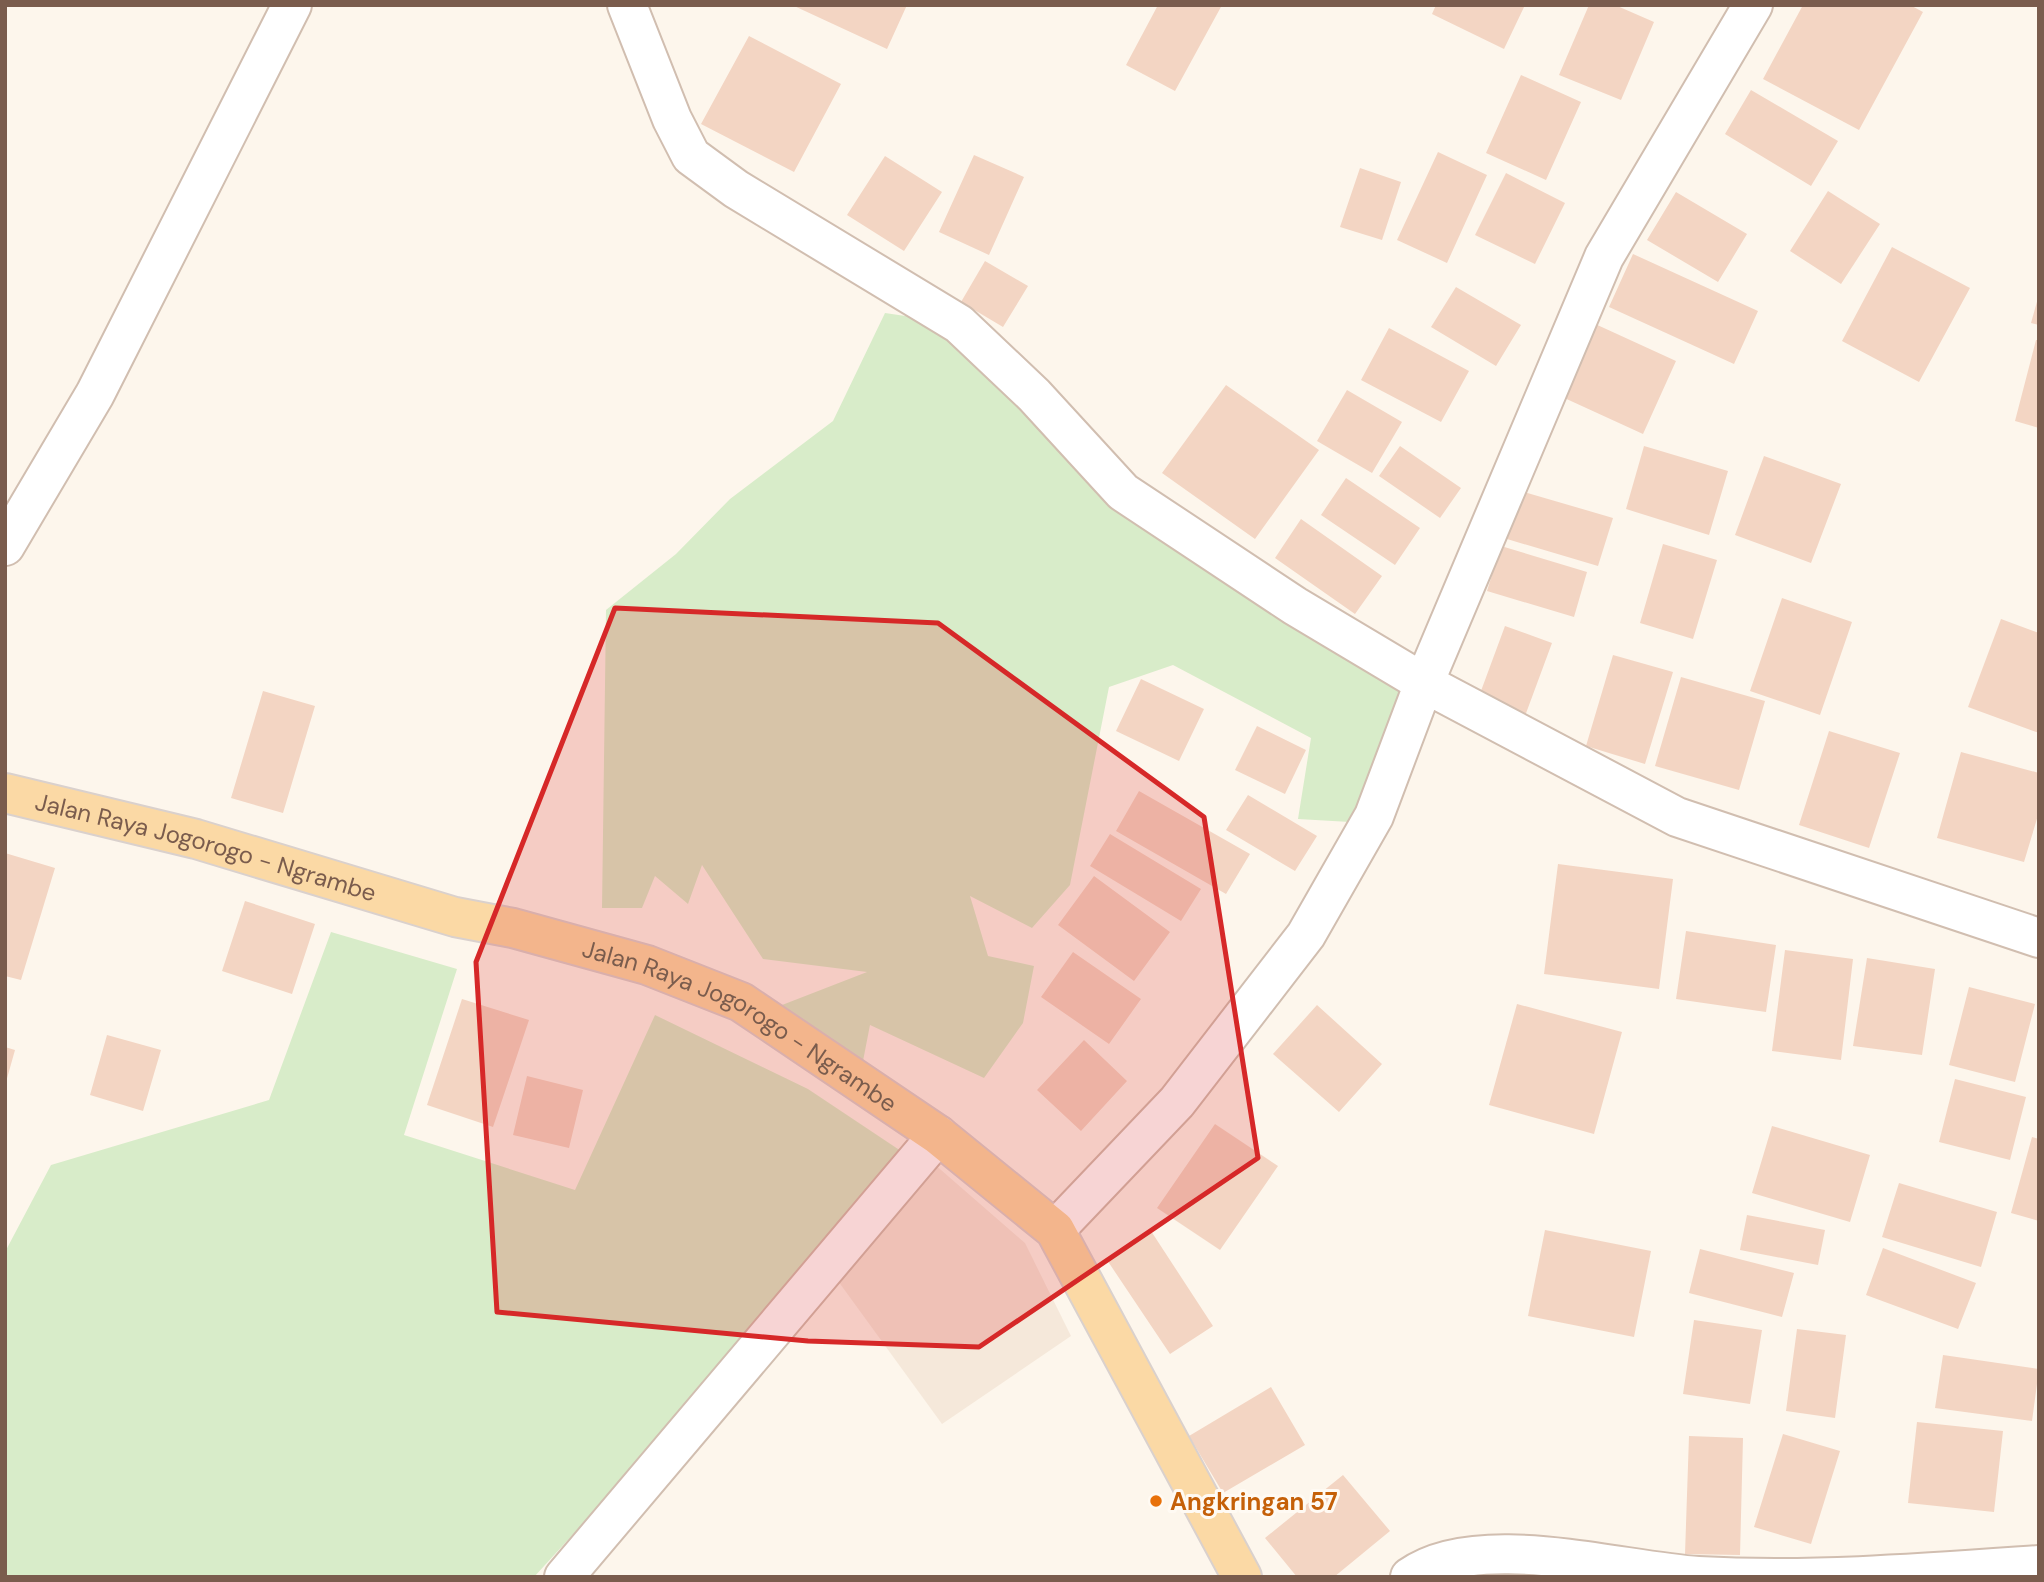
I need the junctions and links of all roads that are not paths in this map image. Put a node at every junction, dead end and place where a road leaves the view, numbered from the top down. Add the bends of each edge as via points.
1 (292, 5) edge
2 (627, 5) edge
3 (1753, 5) edge
4 (5, 546) edge
5 (1424, 683) junction
6 (5, 793) edge
7 (2039, 938) edge
8 (938, 1135) junction
9 (1055, 1230) junction
10 (2039, 1565) edge
11 (564, 1577) edge
12 (1242, 1577) edge
13 (1410, 1577) edge

1 - 4 street via 94,394
2 - 5 street via 691,156 736,189 958,324 1034,395 1123,492 1295,606
3 - 5 street via 1604,257
5 - 7 street via 1677,817
5 - 9 street via 1374,816 1306,935 1177,1101
6 - 8 main road, Jalan Raya Jogorogo - Ngrambe via 196,839 456,917 647,965 741,1002
8 - 9 main road, Jalan Raya Jogorogo - Ngrambe
8 - 11 street
9 - 12 main road, Jalan Raya Jogorogo - Ngrambe
10 - 13 street via 1881,1576 1698,1576 1537,1555 1489,1555 1453,1559

